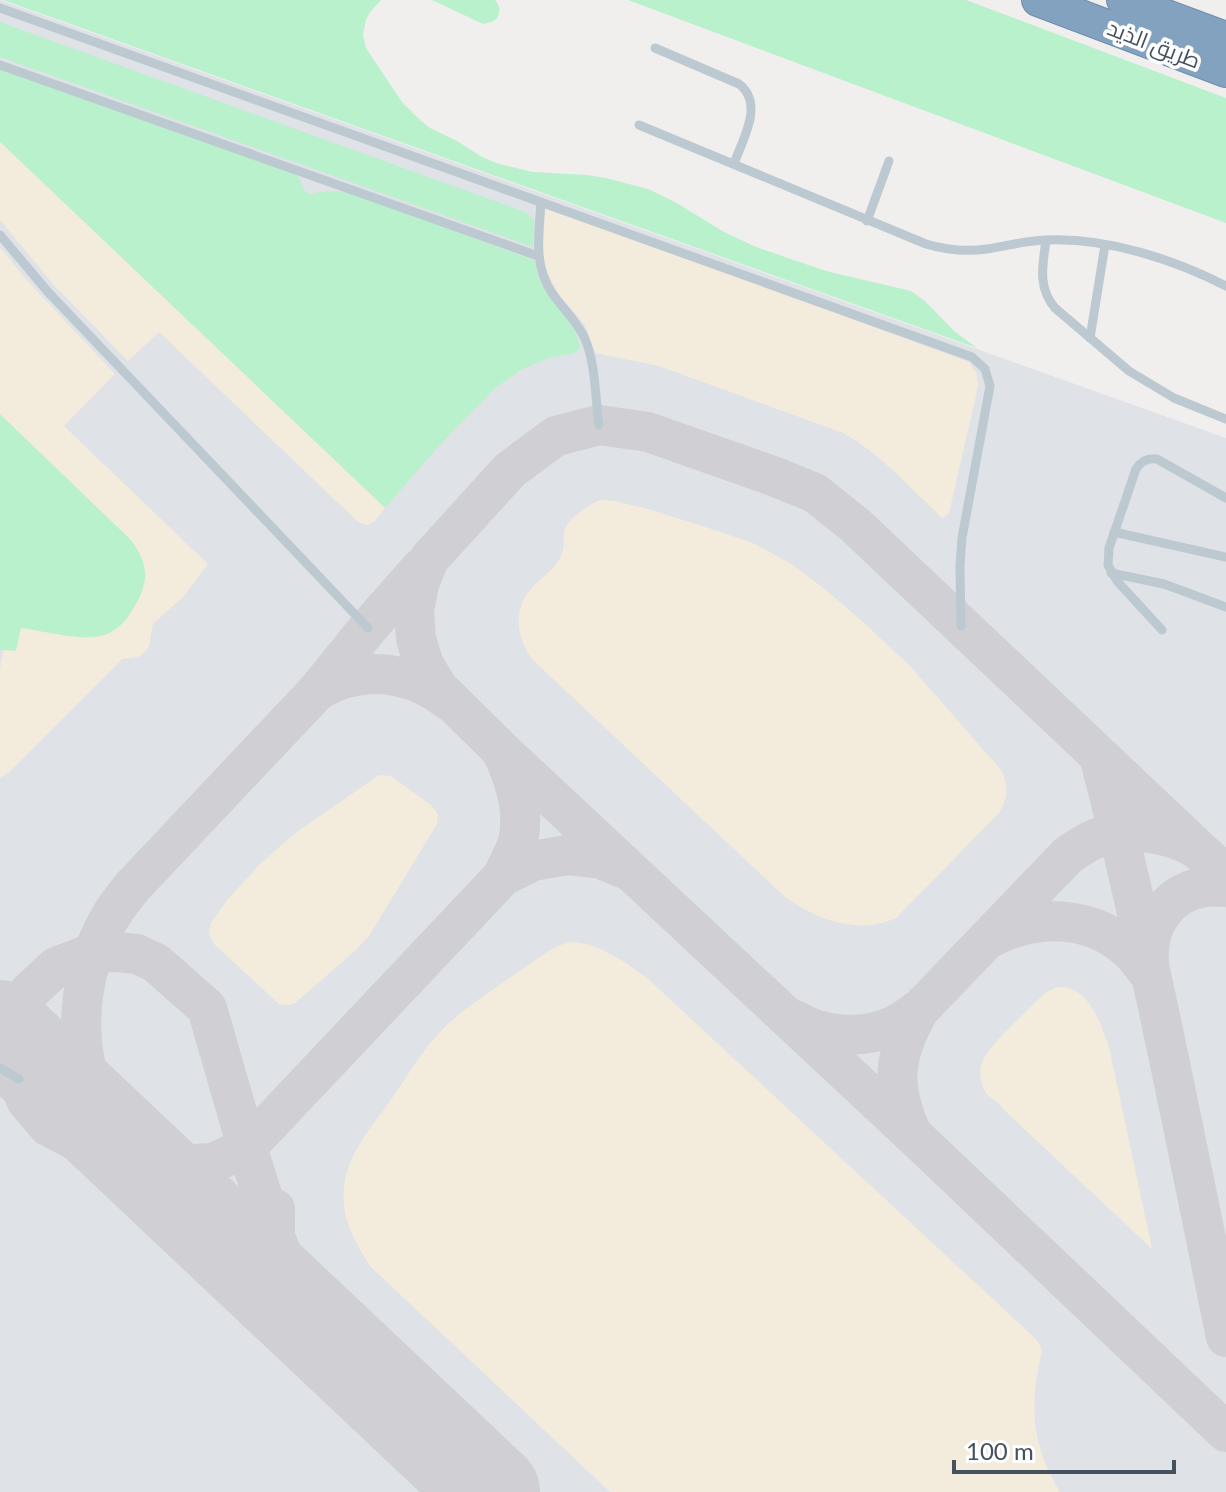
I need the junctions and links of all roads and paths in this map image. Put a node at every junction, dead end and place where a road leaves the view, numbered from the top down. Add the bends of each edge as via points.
1 (1038, 0) edge
2 (1129, 1) edge
3 (0, 8) edge
4 (1226, 38) edge
5 (655, 48) dead end
6 (0, 65) edge
7 (1226, 71) edge
8 (639, 125) dead end
9 (889, 161) dead end
10 (734, 164) junction
11 (541, 202) junction
12 (867, 221) junction
13 (0, 235) edge
14 (1046, 240) junction
15 (1105, 245) junction
16 (538, 256) junction
17 (1226, 286) edge
18 (1090, 338) junction
19 (1226, 419) edge
20 (599, 425) dead end
21 (1226, 498) edge
22 (1114, 532) junction
23 (1226, 557) edge
24 (1111, 573) junction
25 (1226, 607) edge
26 (961, 626) dead end
27 (368, 628) dead end
28 (1162, 630) dead end
29 (0, 1068) edge
30 (19, 1079) dead end

1 - 7 highway, طريق الذيد
2 - 4 highway, طريق الذيد
3 - 11 lane
5 - 10 lane via 748,92 752,110
6 - 16 lane
8 - 10 lane
9 - 12 lane
10 - 12 lane
11 - 16 lane
11 - 26 lane via 979,362 989,377 990,396 962,538
12 - 14 lane via 953,250
13 - 27 lane
14 - 15 lane
14 - 18 lane via 1046,296
15 - 17 lane via 1171,263
15 - 18 lane
16 - 20 lane via 548,285 587,344
18 - 19 lane via 1151,385
21 - 22 lane via 1157,459 1148,459 1136,469
22 - 23 lane
22 - 24 lane via 1107,556
24 - 25 lane via 1164,584
24 - 28 lane
29 - 30 lane

